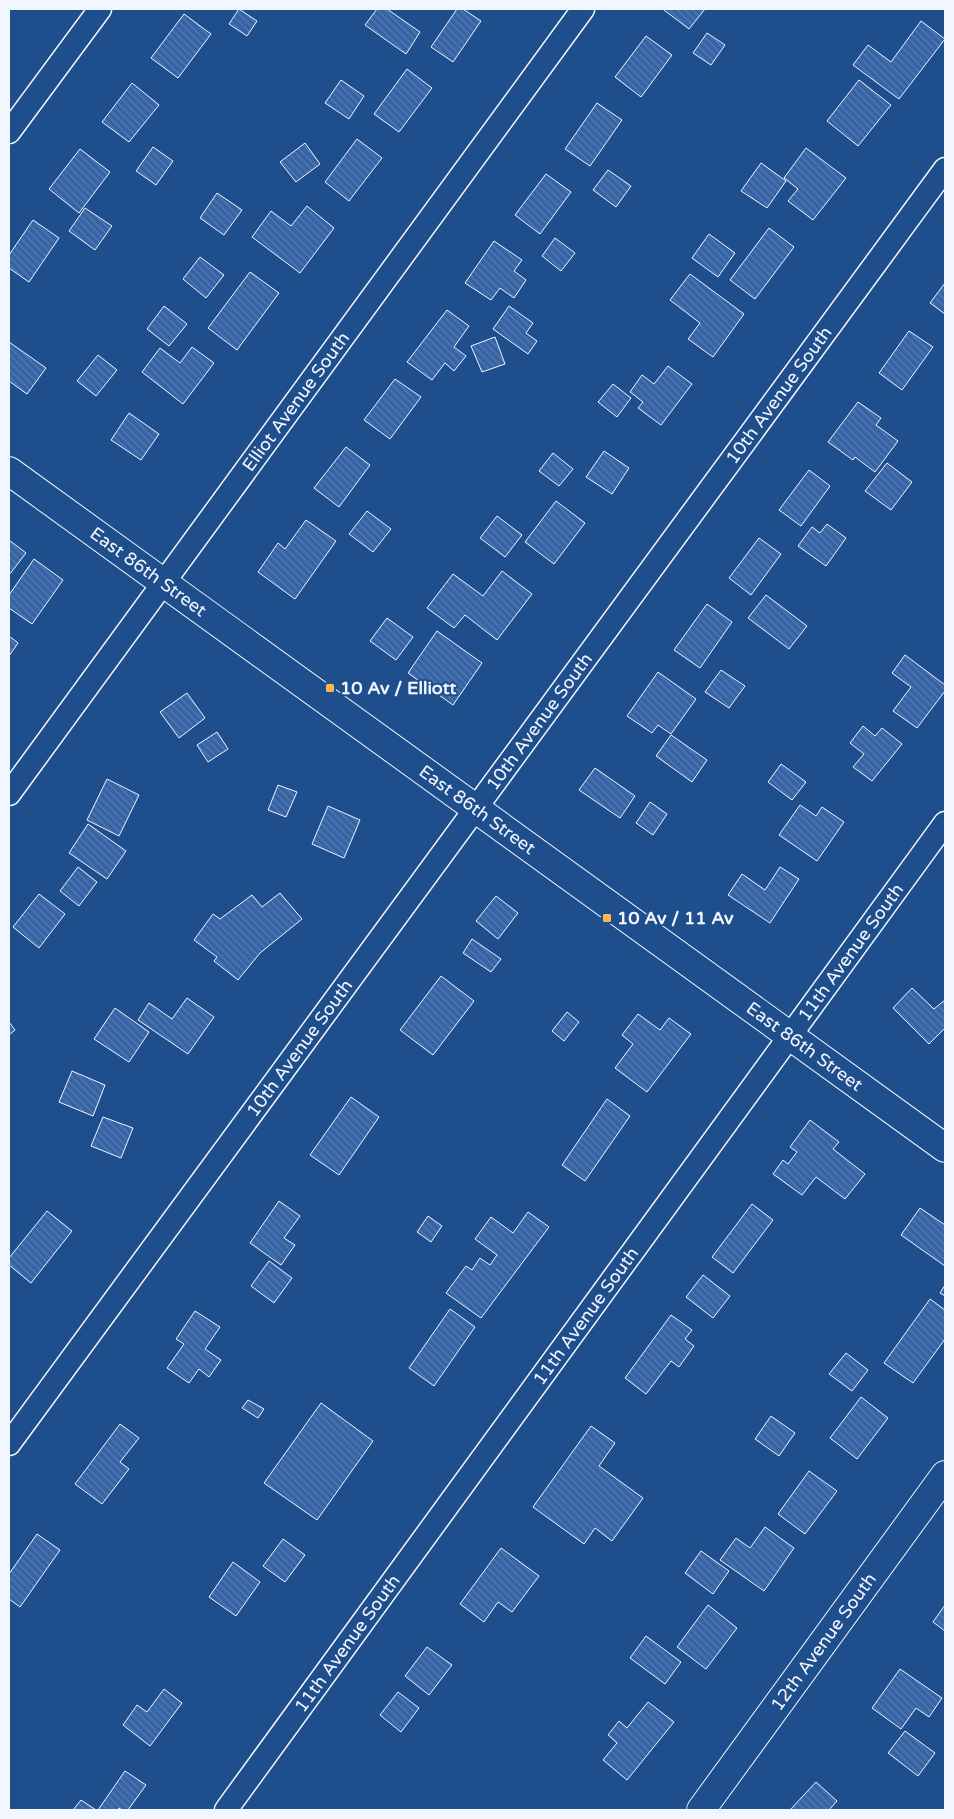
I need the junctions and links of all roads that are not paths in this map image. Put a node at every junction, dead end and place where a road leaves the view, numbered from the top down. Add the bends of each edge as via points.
1 (100, 9) edge
2 (583, 9) edge
3 (9, 132) edge
4 (945, 169) edge
5 (9, 471) edge
6 (162, 583) junction
7 (9, 794) edge
8 (476, 809) junction
9 (945, 823) edge
10 (789, 1036) junction
11 (945, 1148) edge
12 (9, 1444) edge
13 (945, 1475) edge
14 (226, 1810) edge
15 (702, 1810) edge

1 - 3 street
2 - 6 street, Elliot Avenue South
4 - 8 street, 10th Avenue South
5 - 6 street, East 86th Street
6 - 7 street, Elliot Avenue South
6 - 8 street, East 86th Street
8 - 10 street, East 86th Street
8 - 12 street, 10th Avenue South
9 - 10 street, 11th Avenue South
10 - 11 street, East 86th Street
10 - 14 street, 11th Avenue South
13 - 15 street, 12th Avenue South

